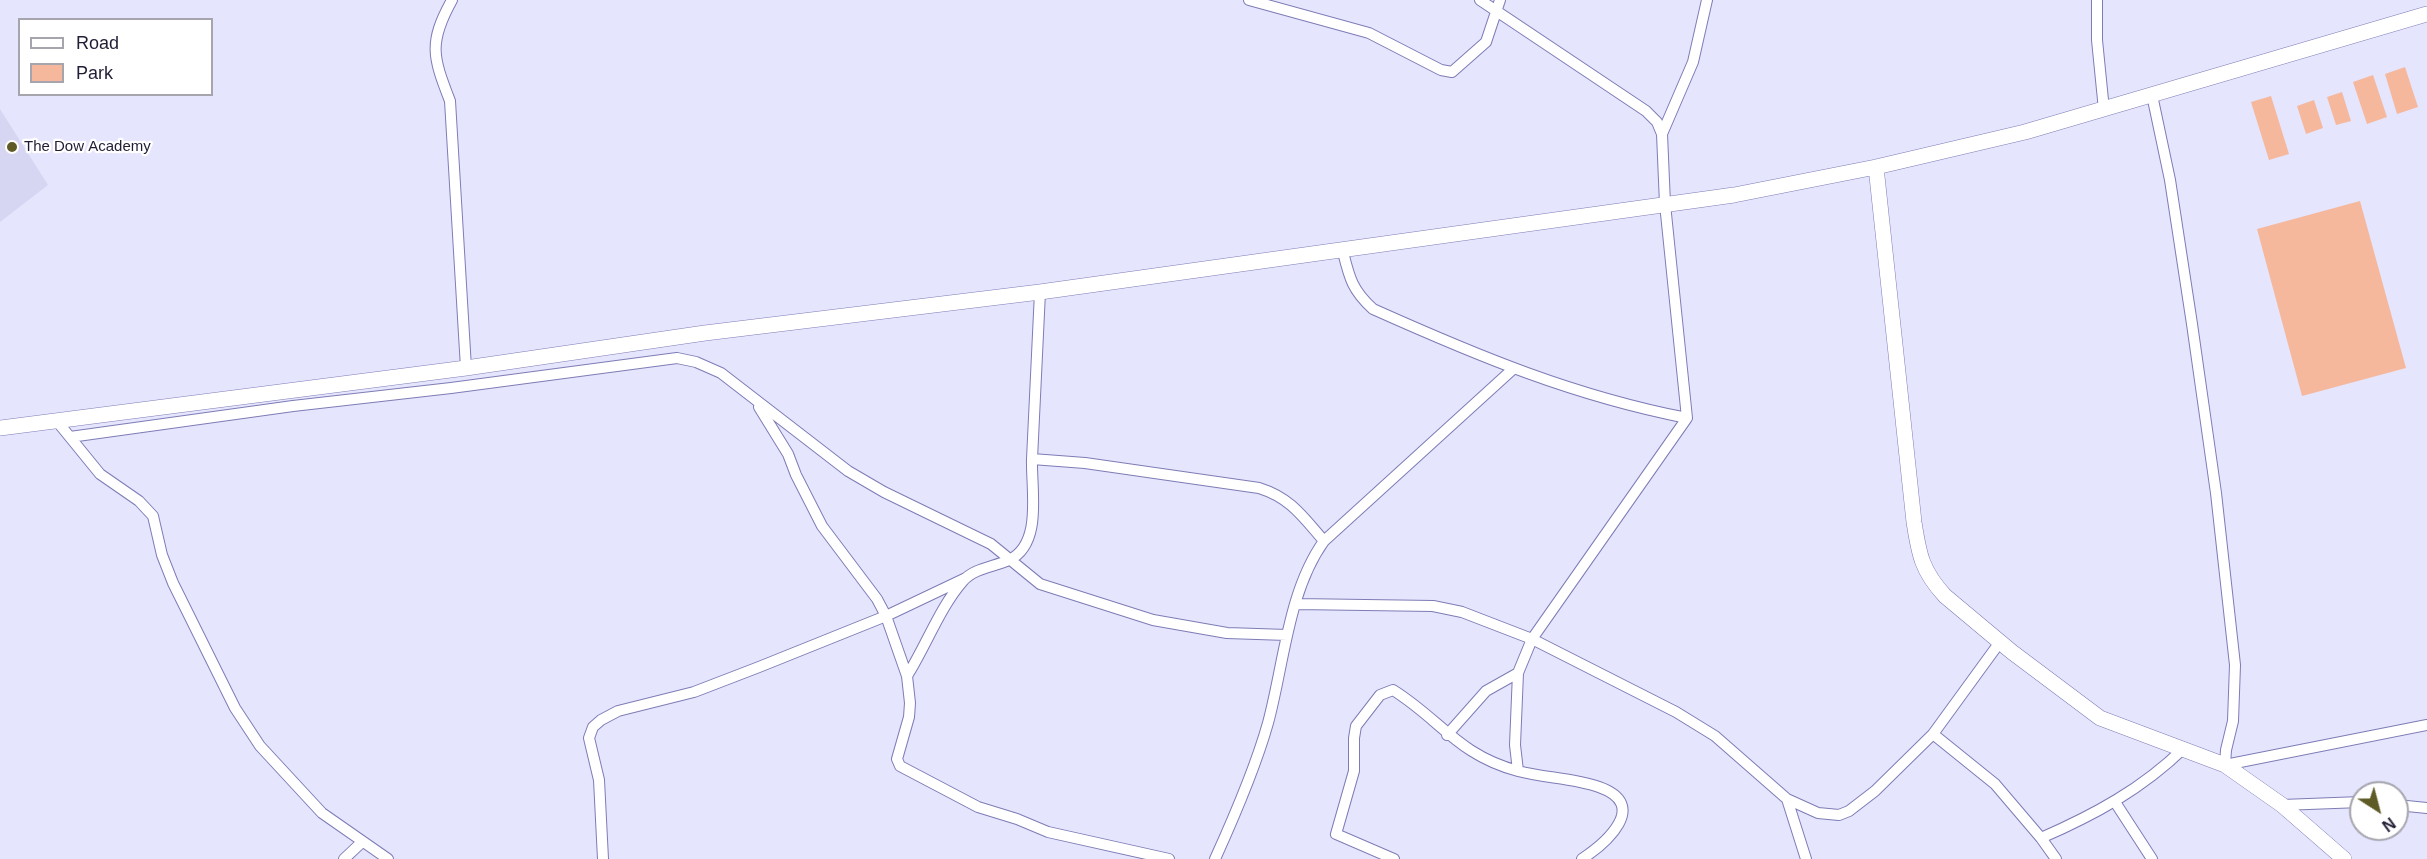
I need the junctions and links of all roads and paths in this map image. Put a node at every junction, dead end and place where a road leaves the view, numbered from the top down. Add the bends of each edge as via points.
1 (452, 0) edge
2 (1249, 0) edge
3 (1480, 0) edge
4 (1707, 0) edge
5 (2097, 0) edge
6 (1499, 6) edge
7 (2427, 14) edge
8 (2152, 96) junction
9 (2104, 110) junction
10 (1662, 134) junction
11 (1876, 167) junction
12 (1665, 204) junction
13 (1342, 248) junction
14 (1040, 292) junction
15 (466, 368) junction
16 (1513, 369) junction
17 (757, 404) junction
18 (1688, 418) junction
19 (56, 420) junction
20 (0, 428) edge
21 (70, 437) junction
22 (1032, 459) junction
23 (1324, 541) junction
24 (1009, 560) junction
25 (966, 578) junction
26 (1297, 604) junction
27 (886, 616) junction
28 (1287, 635) junction
29 (1532, 639) junction
30 (2000, 642) junction
31 (1518, 673) junction
32 (907, 676) junction
33 (2427, 725) edge
34 (1933, 734) junction
35 (1447, 735) junction
36 (2184, 748) junction
37 (2225, 765) junction
38 (1518, 771) junction
39 (1787, 799) junction
40 (2115, 802) junction
41 (2349, 802) edge
42 (2282, 805) junction
43 (2409, 807) edge
44 (2427, 808) edge
45 (2041, 838) junction
46 (361, 843) junction
47 (344, 859) edge
48 (388, 859) edge
49 (603, 859) edge
50 (1169, 859) edge
51 (1215, 859) edge
52 (1394, 859) edge
53 (1582, 859) edge
54 (1806, 859) edge
55 (2056, 859) edge
56 (2152, 859) edge
57 (2344, 859) edge

1 - 15 street via 436,31 435,61 450,101
2 - 6 street via 1369,33 1452,72 1486,42
3 - 6 street
4 - 10 street via 1693,62
5 - 9 street
6 - 10 street via 1646,111
7 - 8 main road
8 - 9 main road
8 - 37 street via 2170,180 2192,324 2235,665 2233,721
9 - 11 main road
10 - 12 street
11 - 12 main road
11 - 30 main road via 1919,554 1927,574 1945,596
12 - 13 main road
12 - 18 street
13 - 14 main road
13 - 16 street via 1350,281 1357,295 1372,309
14 - 15 main road via 705,333
14 - 22 street
15 - 19 main road
16 - 18 street via 1588,395
16 - 23 street
17 - 21 street via 721,373 677,358
17 - 24 street via 848,471 991,544
17 - 27 street via 788,454 822,526
18 - 29 street
19 - 20 main road
19 - 21 street
21 - 46 street via 100,474 139,501 153,516 162,555 178,593 236,708 260,746 315,807
22 - 23 street via 1259,488 1280,494
22 - 24 street via 1030,536 1024,550
23 - 26 street via 1305,574
24 - 25 street
24 - 28 street via 1040,584 1153,620 1227,633
25 - 27 street
25 - 32 street via 954,590
26 - 28 street
26 - 29 street via 1433,606 1462,612
27 - 32 street
27 - 49 street via 694,692 618,711 601,720 589,738 599,780
28 - 51 street via 1267,725
29 - 31 street
29 - 39 street via 1715,736
30 - 34 street
30 - 36 main road via 2100,718
31 - 35 street via 1486,691
31 - 38 street
32 - 50 street via 909,717 897,759 900,766 978,807 1048,832
33 - 37 street
34 - 39 street via 1849,811 1818,813
34 - 45 street via 1995,784
35 - 38 street via 1491,764
35 - 52 street via 1393,690 1380,695 1356,726 1354,771 1336,834
36 - 37 main road
36 - 40 street via 2148,780
37 - 42 main road
38 - 53 street via 1599,786 1620,802 1622,823
39 - 54 street
40 - 45 street
40 - 56 street
41 - 42 street
42 - 57 main road
43 - 44 street
45 - 55 street
46 - 47 street
46 - 48 street

